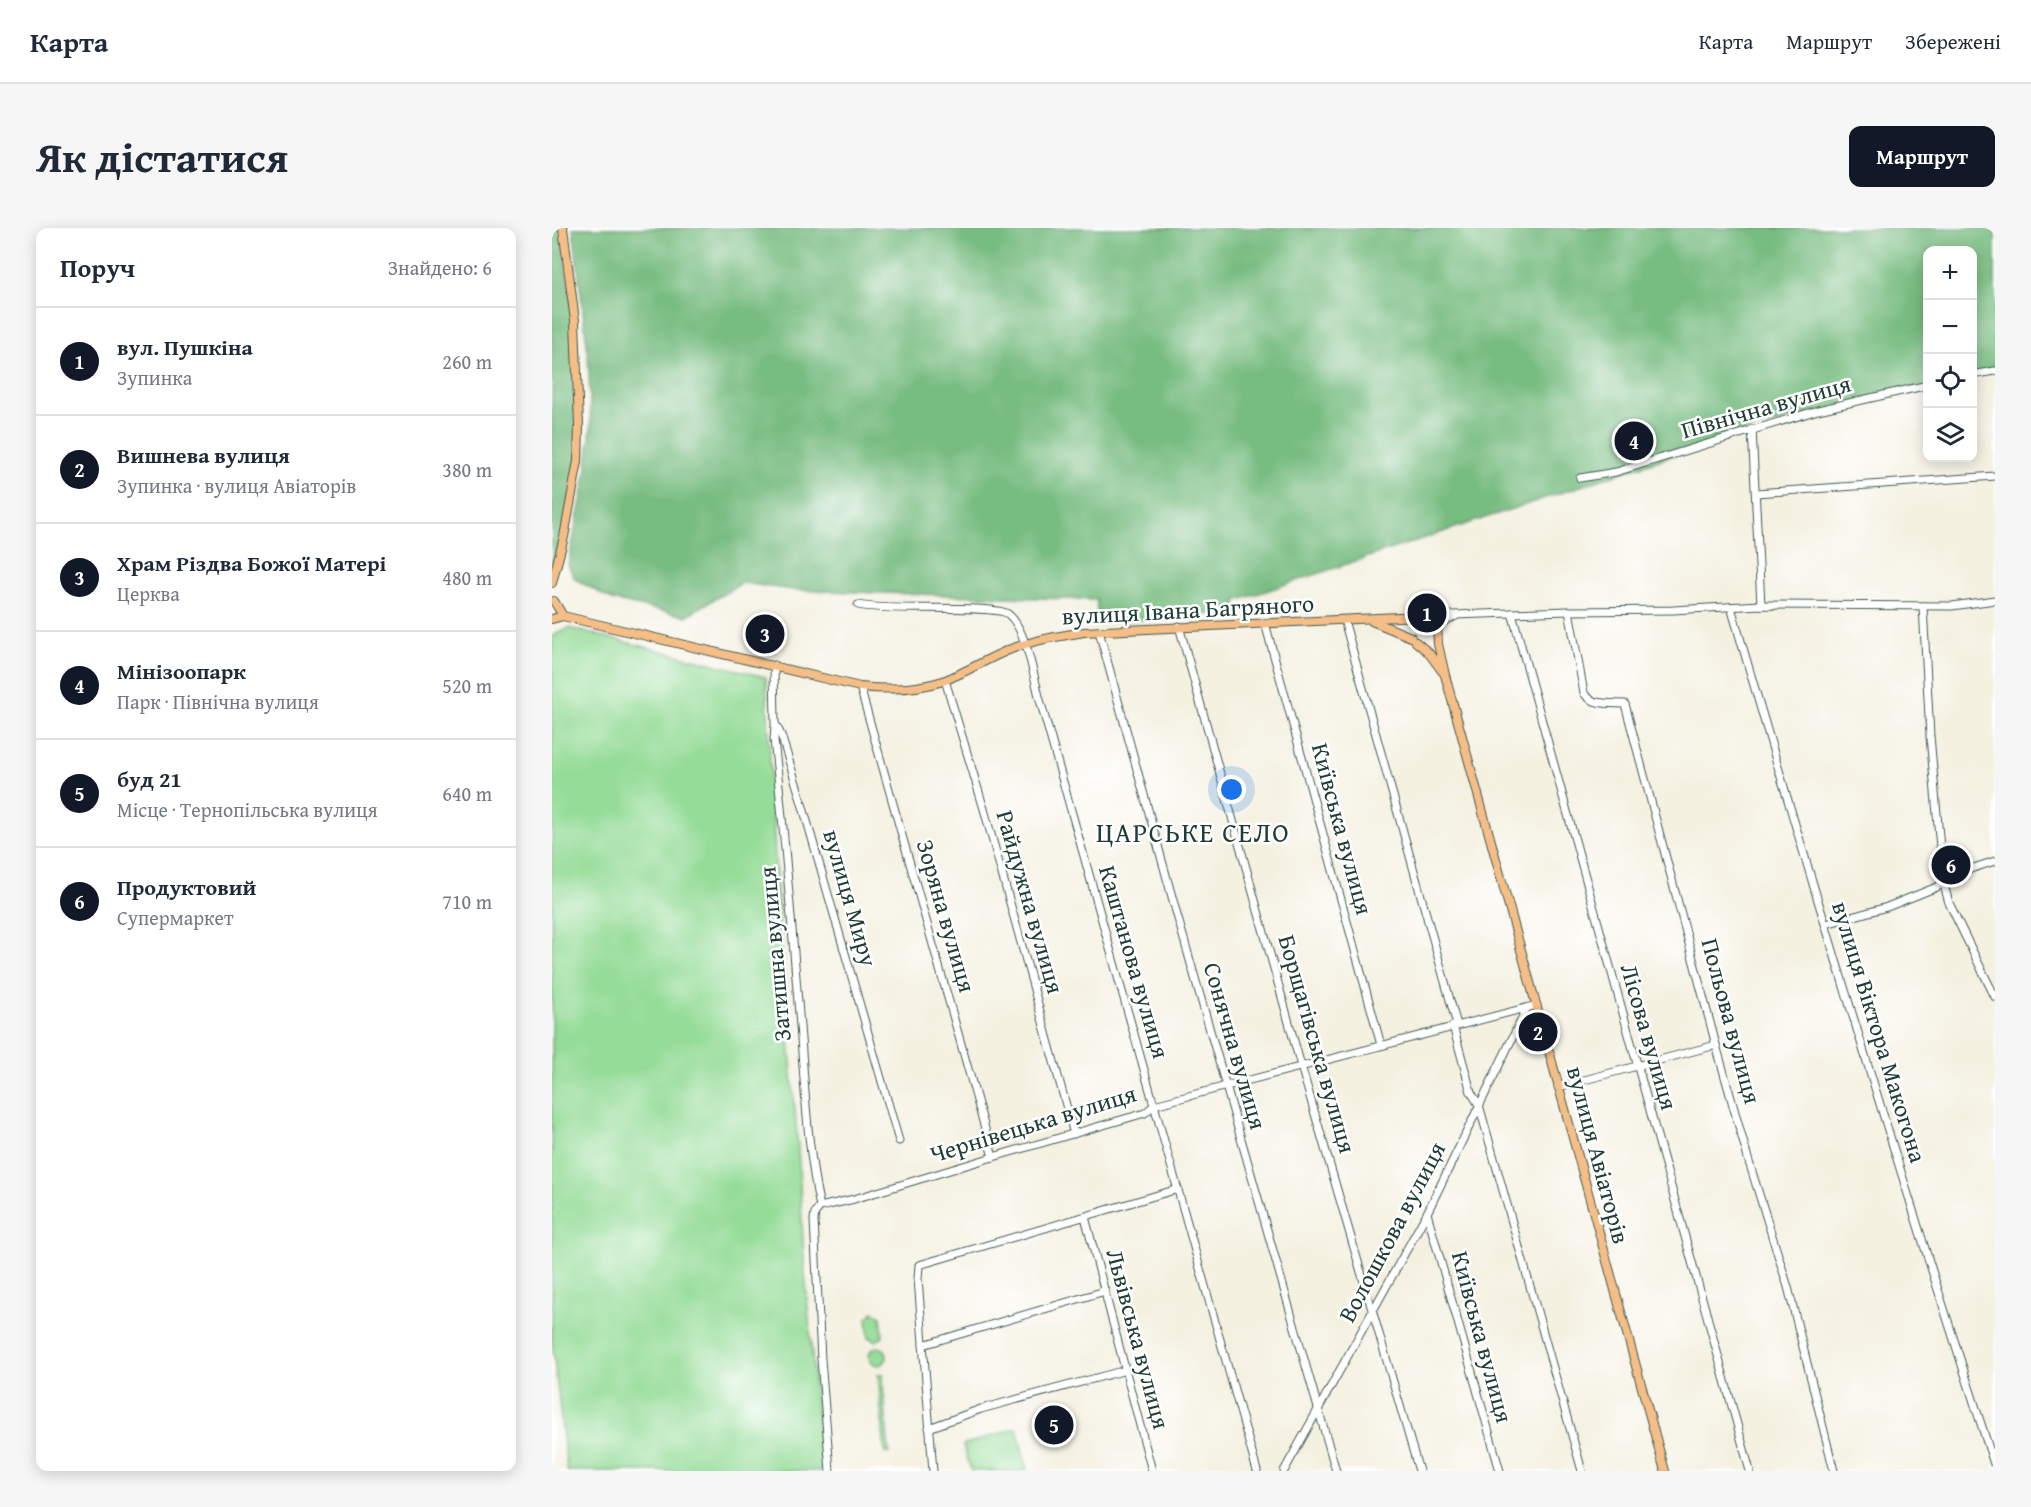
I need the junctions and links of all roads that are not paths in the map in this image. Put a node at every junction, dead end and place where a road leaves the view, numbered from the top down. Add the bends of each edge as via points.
1 (563, 228) edge
2 (1995, 371) edge
3 (1977, 374) edge
4 (1923, 386) edge
5 (1752, 429) junction
6 (1995, 476) edge
7 (1580, 478) dead end
8 (1756, 493) junction
9 (552, 583) edge
10 (552, 588) edge
11 (553, 600) edge
12 (1995, 600) edge
13 (858, 605) dead end
14 (1761, 605) junction
15 (1923, 606) junction
16 (1731, 607) junction
17 (1569, 611) junction
18 (1512, 612) junction
19 (1461, 614) junction
20 (563, 616) junction
21 (1421, 616) junction
22 (552, 619) edge
23 (1366, 619) junction
24 (1344, 620) junction
25 (1265, 623) junction
26 (1179, 626) junction
27 (1100, 631) junction
28 (1438, 633) junction
29 (1413, 639) junction
30 (1024, 645) junction
31 (774, 665) junction
32 (1445, 675) junction
33 (945, 680) junction
34 (860, 687) junction
35 (775, 723) junction
36 (1995, 861) edge
37 (1943, 881) junction
38 (1826, 924) junction
39 (1995, 997) edge
40 (1537, 1005) junction
41 (1527, 1008) junction
42 (1455, 1026) junction
43 (1381, 1045) junction
44 (1716, 1045) junction
45 (1301, 1066) junction
46 (1636, 1066) junction
47 (1226, 1086) junction
48 (1558, 1087) junction
49 (1154, 1105) junction
50 (1479, 1105) junction
51 (1074, 1134) junction
52 (899, 1141) dead end
53 (993, 1157) junction
54 (1178, 1189) junction
55 (820, 1207) junction
56 (1427, 1213) junction
57 (1085, 1217) junction
58 (1105, 1291) junction
59 (1373, 1312) junction
60 (923, 1345) junction
61 (1126, 1370) junction
62 (1319, 1409) junction
63 (929, 1428) junction
64 (1995, 1467) edge
65 (830, 1471) edge
66 (933, 1471) edge
67 (1152, 1471) edge
68 (1257, 1471) edge
69 (1284, 1471) edge
70 (1336, 1471) edge
71 (1419, 1471) edge
72 (1500, 1471) edge
73 (1582, 1471) edge
74 (1665, 1471) edge
75 (1750, 1471) edge
76 (1833, 1471) edge

1 - 9 main road via 579,382 578,461
2 - 3 street
4 - 5 street, Північна вулиця
5 - 7 street, Північна вулиця via 1616,472
5 - 8 street
6 - 8 street
8 - 14 street
10 - 11 main road
11 - 20 main road
12 - 15 street, вулиця Івана Багряного
13 - 30 street, Каштанова вулиця via 906,610 995,609 1010,615
14 - 15 street, вулиця Івана Багряного
14 - 16 street, вулиця Івана Багряного
15 - 37 street
16 - 17 street, вулиця Івана Багряного
16 - 38 street, вулиця Віктора Макогона
17 - 18 street, вулиця Івана Багряного
17 - 44 street, Польова вулиця via 1584,693 1594,702 1625,704
18 - 19 street, вулиця Івана Багряного
18 - 46 street, Лісова вулиця
19 - 21 street, вулиця Івана Багряного
19 - 28 street via 1442,623
20 - 22 main road, вулиця Івана Багряного
20 - 31 main road, вулиця Івана Багряного
21 - 23 main road, вулиця Івана Багряного
21 - 28 main road via 1434,620
21 - 29 main road via 1411,624
23 - 24 main road, вулиця Івана Багряного
23 - 29 main road, вулиця Івана Багряного
24 - 25 main road, вулиця Івана Багряного
24 - 42 street
25 - 26 main road, вулиця Івана Багряного
25 - 43 street, Київська вулиця
26 - 27 main road, вулиця Івана Багряного
26 - 45 street, Борщагівська вулиця
27 - 30 main road, вулиця Івана Багряного
27 - 47 street, Сонячна вулиця
28 - 29 main road via 1428,644
28 - 32 main road, вулиця Авіаторів
29 - 32 main road, вулиця Авіаторів
30 - 33 main road, вулиця Івана Багряного
30 - 49 street, Каштанова вулиця
31 - 34 main road, вулиця Івана Багряного
31 - 35 street, вулиця Миру
32 - 40 main road, вулиця Авіаторів
33 - 34 main road, вулиця Івана Багряного via 897,689
33 - 51 street, Райдужна вулиця
34 - 53 street, Зоряна вулиця
35 - 52 street, вулиця Миру via 799,793
35 - 55 street, Затишна вулиця via 814,1181
36 - 37 street
37 - 38 street via 1887,907
37 - 39 street via 1949,903
38 - 64 street, вулиця Віктора Макогона via 1936,1288
40 - 41 street, Чернівецька вулиця
40 - 48 main road, вулиця Авіаторів
41 - 42 street, Чернівецька вулиця
41 - 50 street, Волошкова вулиця
42 - 43 street, Чернівецька вулиця
42 - 50 street
43 - 45 street, Чернівецька вулиця
44 - 46 street
44 - 76 street, Польова вулиця via 1788,1287
45 - 47 street, Чернівецька вулиця
45 - 59 street, Борщагівська вулиця
46 - 48 street
46 - 75 street, Лісова вулиця
47 - 49 street, Чернівецька вулиця
47 - 62 street, Сонячна вулиця
48 - 74 main road, вулиця Авіаторів
49 - 51 street, Чернівецька вулиця via 1145,1113
49 - 54 street, Каштанова вулиця
50 - 56 street, Волошкова вулиця
50 - 73 street
51 - 53 street, Чернівецька вулиця
53 - 55 street, Чернівецька вулиця
54 - 57 street
54 - 68 street, Каштанова вулиця
55 - 65 street via 814,1220
56 - 59 street, Волошкова вулиця
56 - 72 street, Київська вулиця
57 - 58 street, Львівська вулиця
57 - 60 street via 919,1265
58 - 60 street
58 - 61 street, Львівська вулиця
59 - 62 street, Волошкова вулиця
59 - 71 street, Борщагівська вулиця
60 - 63 street
61 - 63 street via 981,1409
61 - 67 street, Львівська вулиця
62 - 69 street, Волошкова вулиця
62 - 70 street, Сонячна вулиця
63 - 66 street

